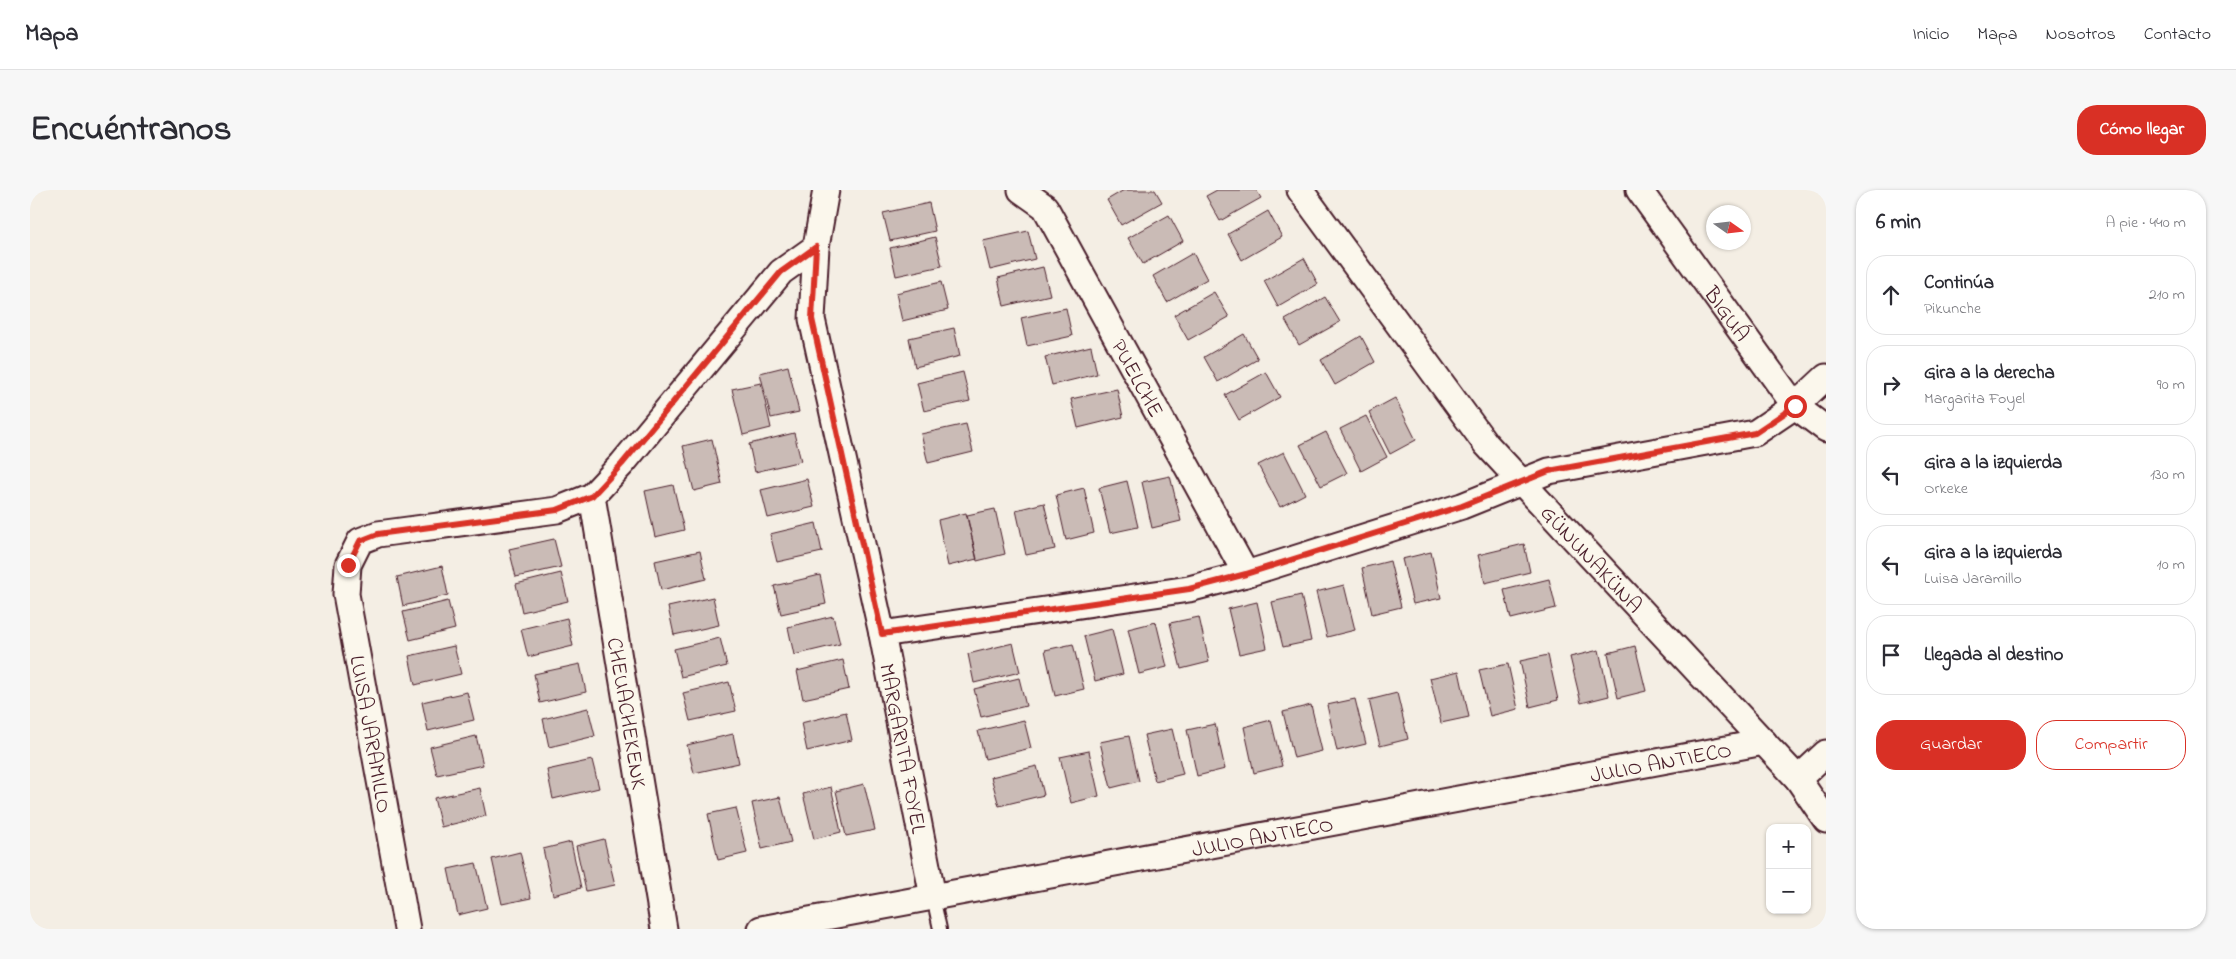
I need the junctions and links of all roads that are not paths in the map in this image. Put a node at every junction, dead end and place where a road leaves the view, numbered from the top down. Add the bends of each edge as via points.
1 (826, 190) edge
2 (1021, 190) edge
3 (1300, 190) edge
4 (1639, 190) edge
5 (816, 247) junction
6 (1826, 377) edge
7 (1795, 406) junction
8 (1826, 429) edge
9 (1521, 482) junction
10 (592, 496) junction
11 (1246, 574) junction
12 (882, 634) junction
13 (1764, 742) junction
14 (1826, 753) edge
15 (1798, 779) junction
16 (1826, 820) edge
17 (933, 897) junction
18 (407, 929) edge
19 (664, 929) edge
20 (761, 929) edge
21 (940, 929) edge

1 - 5 street, MARGARITA FOYEL
2 - 11 street, PUELCHE via 1044,207
3 - 9 street, GÜNUNAKÜNA via 1486,444
4 - 7 street, BIGUÁ
5 - 10 street via 781,272
5 - 12 street, MARGARITA FOYEL via 812,319
6 - 7 street
7 - 8 street, BIGUÁ
7 - 9 street via 1755,433 1549,471
9 - 11 street via 1462,506
9 - 13 street, GÜNUNAKÜNA
10 - 18 street, LUISA JARAMILLO via 557,510 378,534 360,541 348,565 346,594
10 - 19 street, CHEUACHEKENK
11 - 12 street via 1189,589
12 - 17 street, MARGARITA FOYEL
13 - 15 street, GÜNUNAKÜNA
13 - 17 street, JULIO ANTIECO
14 - 15 street
15 - 16 street, GÜNUNAKÜNA
17 - 20 street, JULIO ANTIECO
17 - 21 lane

